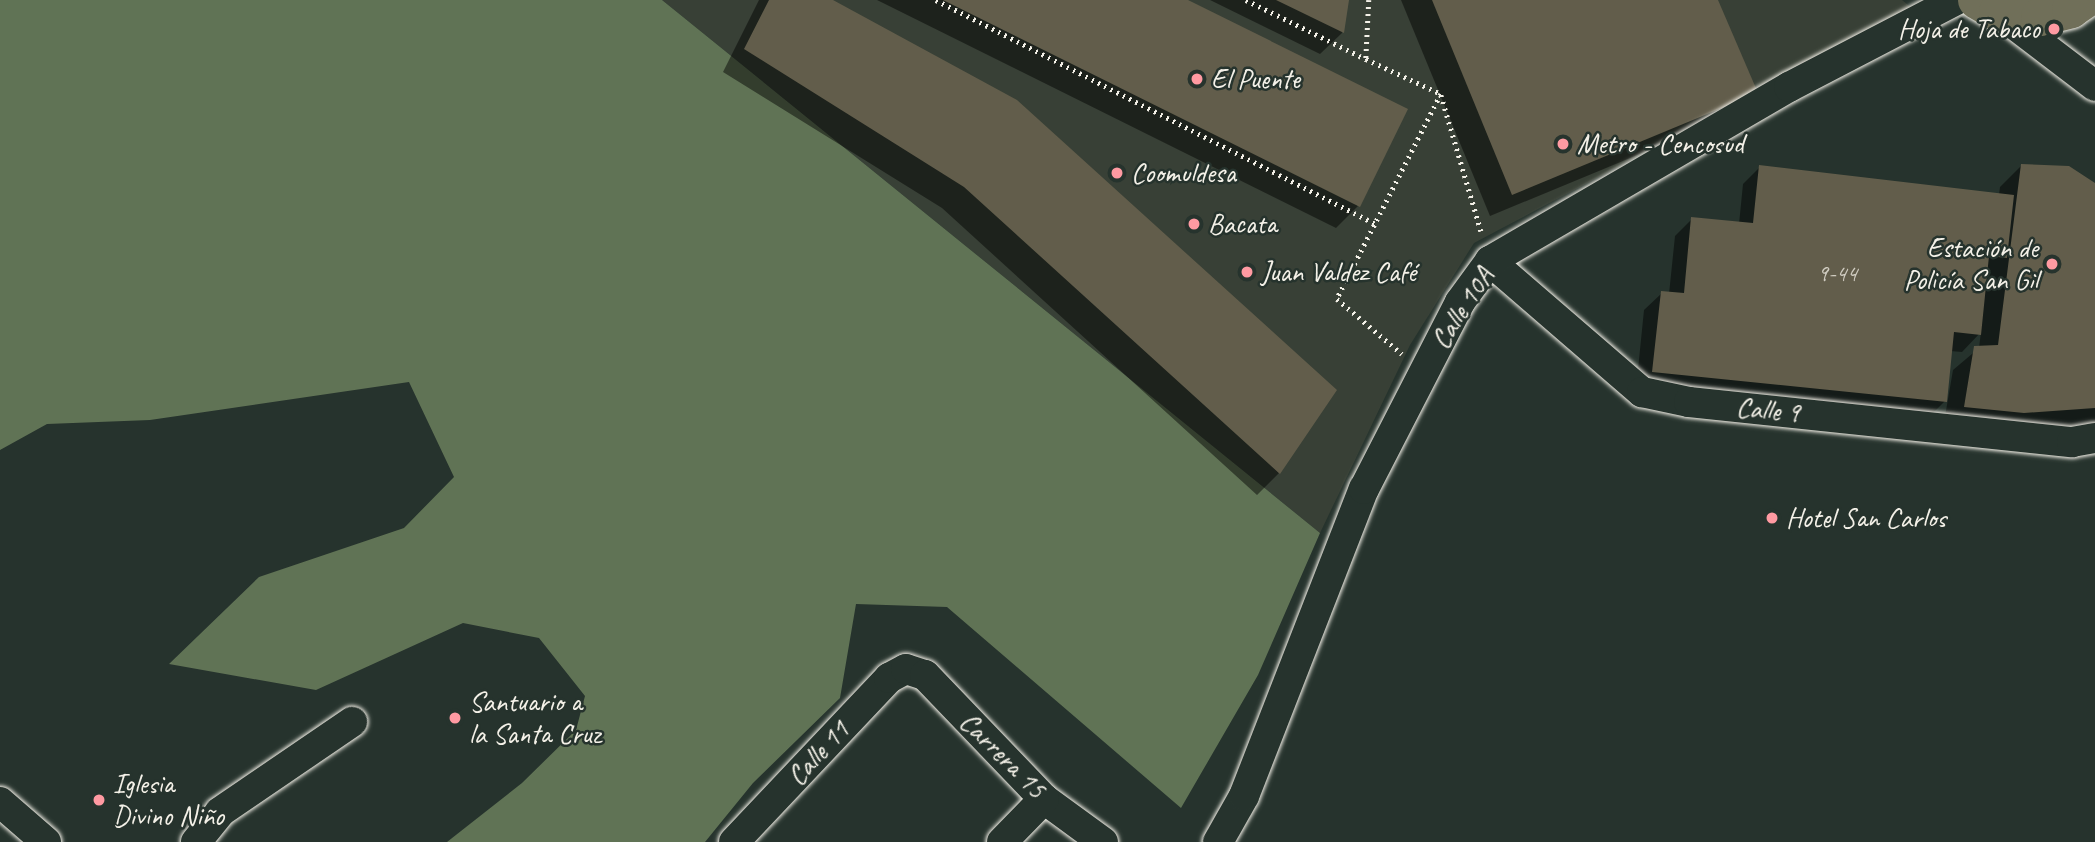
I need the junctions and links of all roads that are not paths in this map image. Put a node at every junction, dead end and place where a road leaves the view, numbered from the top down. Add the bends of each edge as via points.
1 (1956, 0) edge
2 (2084, 0) edge
3 (1988, 6) edge
4 (2095, 86) edge
5 (1490, 261) junction
6 (2095, 438) edge
7 (906, 669) joint
8 (352, 722) dead end
9 (1044, 799) junction
10 (0, 802) edge
11 (46, 842) edge
12 (196, 842) edge
13 (734, 842) edge
14 (1002, 842) edge
15 (1103, 842) edge
16 (1217, 842) edge

1 - 5 street, Calle 10A via 1788,87
2 - 3 highway via 2040,18
3 - 4 street
5 - 6 street, Calle 9 via 1643,392 1689,402 2072,442
5 - 16 street, Calle 10A via 1460,302 1364,489 1244,796
7 - 9 street, Carrera 15 via 925,675
7 - 13 street, Calle 11 via 889,677
8 - 12 street via 220,812
9 - 14 street
9 - 15 street, Carrera 15
10 - 11 street

